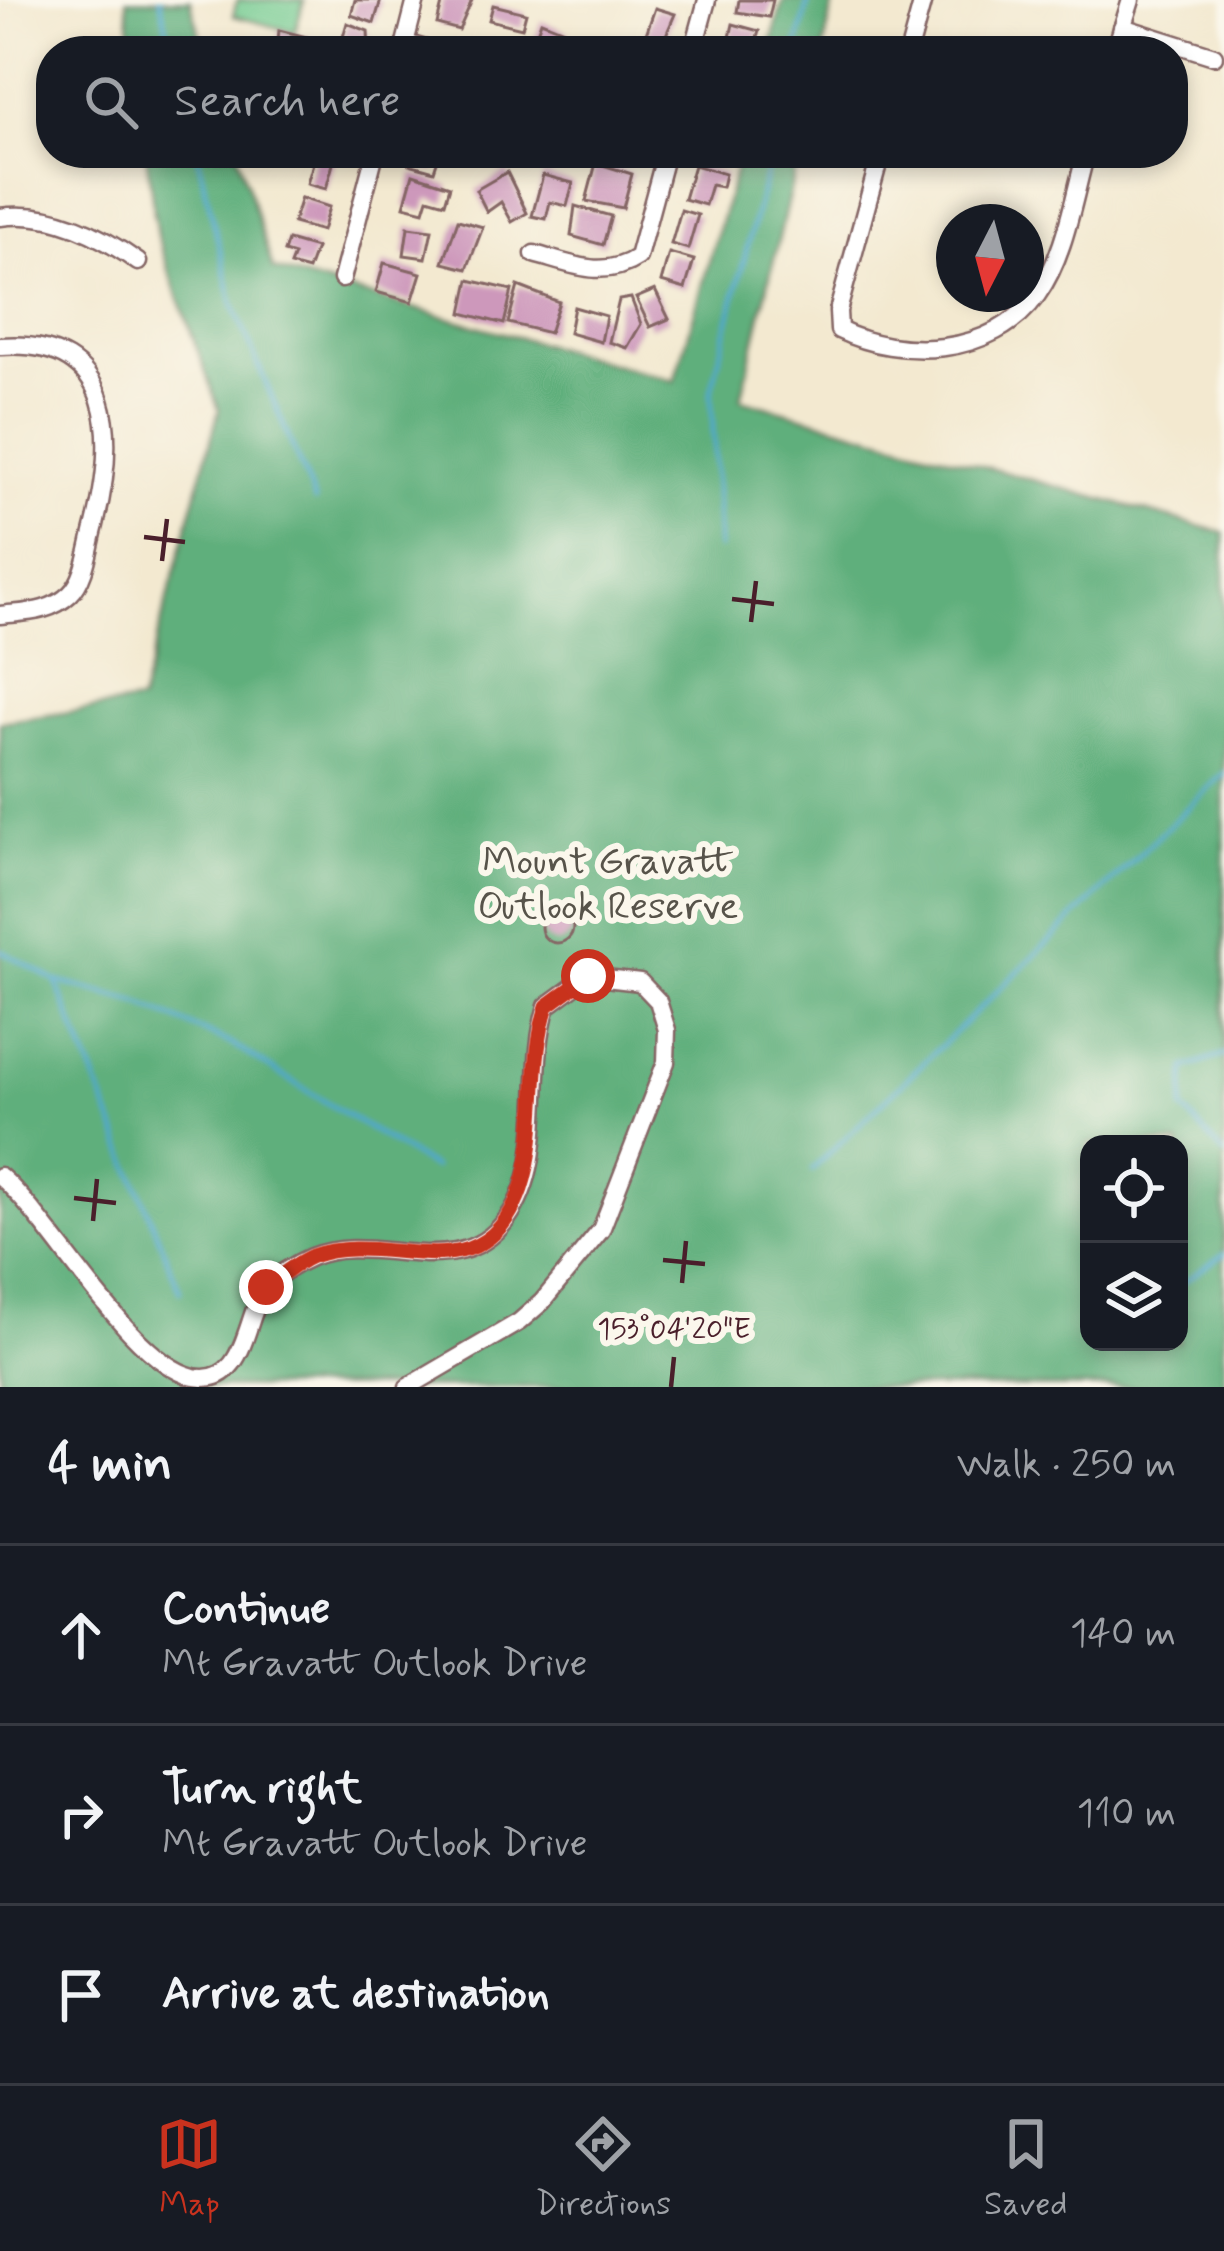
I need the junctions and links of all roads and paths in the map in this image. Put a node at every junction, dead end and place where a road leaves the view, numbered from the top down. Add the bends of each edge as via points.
1 (416, 0) edge
2 (706, 0) edge
3 (922, 0) edge
4 (1131, 0) edge
5 (1122, 27) junction
6 (407, 36) edge
7 (697, 36) edge
8 (913, 36) edge
9 (1119, 36) edge
10 (1151, 36) edge
11 (1188, 48) edge
12 (1214, 56) dead end
13 (371, 168) edge
14 (663, 168) edge
15 (877, 168) edge
16 (1082, 168) edge
17 (0, 217) edge
18 (534, 254) dead end
19 (138, 262) dead end
20 (342, 279) dead end
21 (0, 346) edge
22 (0, 615) edge
23 (0, 1176) edge
24 (407, 1387) edge

1 - 6 street
2 - 7 street
3 - 8 street
4 - 5 street
5 - 9 street
5 - 10 street
11 - 12 street
13 - 20 street
14 - 18 street via 638,257 601,272
15 - 16 street via 839,330 908,352 983,335 1036,296
17 - 19 street via 75,226
21 - 22 street via 27,344 68,358 91,379 109,419 109,469 74,591 50,609
23 - 24 street via 112,1312 169,1366 197,1378 225,1372 238,1359 266,1287 313,1256 466,1252 490,1237 509,1216 532,1145 547,1006 588,976 640,982 658,1001 666,1062 601,1229 519,1322

